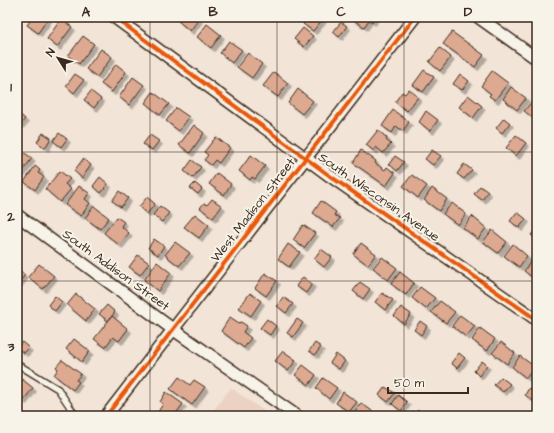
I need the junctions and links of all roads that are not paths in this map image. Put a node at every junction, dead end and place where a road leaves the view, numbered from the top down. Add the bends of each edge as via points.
1 (114, 17) edge
2 (415, 17) edge
3 (478, 17) edge
4 (537, 59) edge
5 (306, 158) junction
6 (17, 215) edge
7 (537, 320) edge
8 (174, 330) junction
9 (17, 364) edge
10 (76, 416) edge
11 (106, 416) edge
12 (297, 416) edge

1 - 5 street, South Wisconsin Avenue
2 - 5 street, West Madison Street
3 - 4 street
5 - 7 street, South Wisconsin Avenue
5 - 8 street, West Madison Street
6 - 8 street, South Addison Street
8 - 11 street, West Madison Street
8 - 12 street, South Addison Street
9 - 10 lane via 58,388

